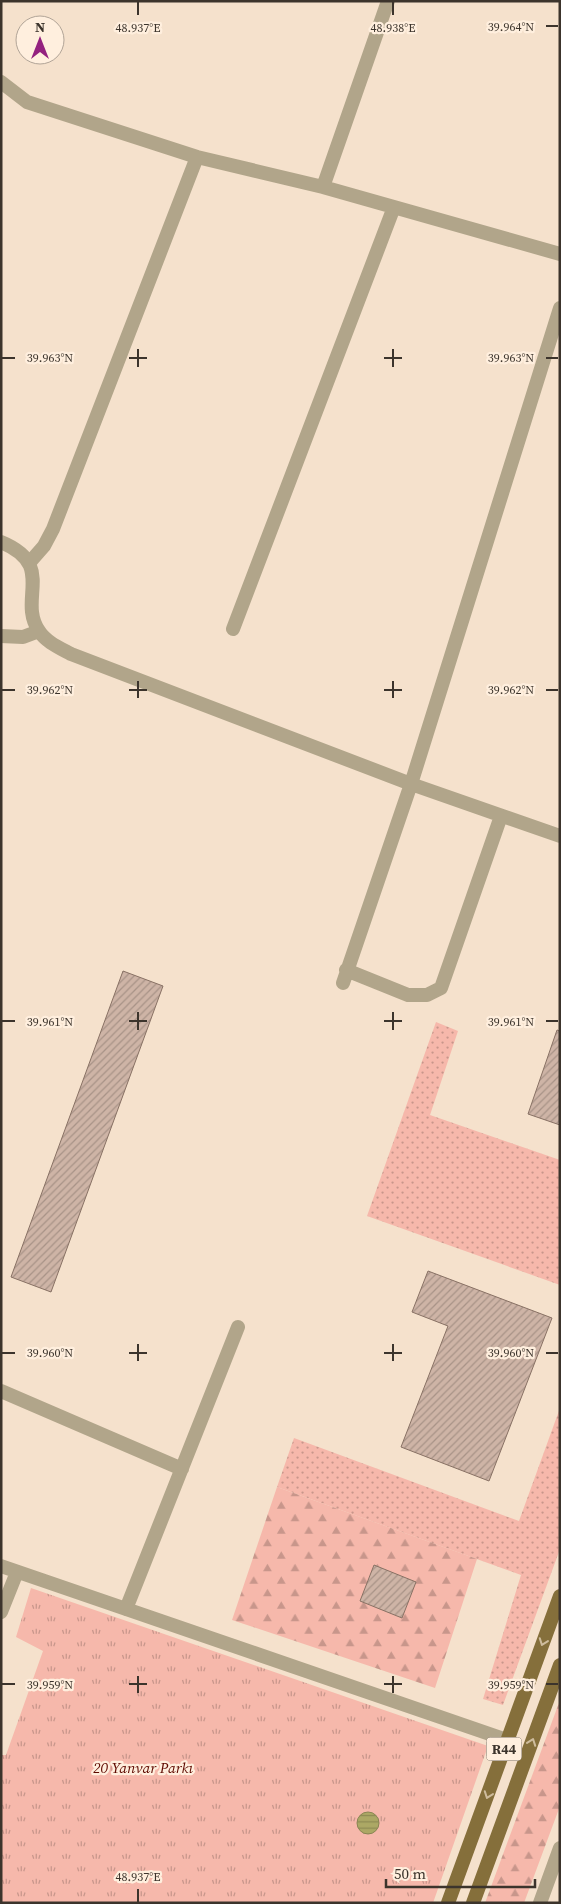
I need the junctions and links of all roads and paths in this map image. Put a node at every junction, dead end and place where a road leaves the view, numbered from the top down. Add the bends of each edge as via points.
1 (388, 1) edge
2 (1, 82) edge
3 (197, 157) junction
4 (323, 187) junction
5 (394, 207) junction
6 (560, 254) edge
7 (560, 308) edge
8 (1, 542) edge
9 (30, 562) junction
10 (233, 628) dead end
11 (39, 631) junction
12 (1, 636) edge
13 (411, 784) junction
14 (501, 816) junction
15 (560, 836) edge
16 (238, 1327) dead end
17 (1, 1392) edge
18 (182, 1470) junction
19 (1, 1566) edge
20 (17, 1572) junction
21 (560, 1596) edge
22 (126, 1609) junction
23 (1, 1612) edge
24 (560, 1665) edge
25 (507, 1740) junction
26 (560, 1848) edge
27 (448, 1903) edge
28 (473, 1903) edge
29 (540, 1903) edge

1 - 4 street
2 - 3 street via 27,102
3 - 4 street
3 - 9 street via 53,529
4 - 5 street
5 - 6 street
5 - 10 street
7 - 13 street
8 - 9 street
9 - 11 street via 34,617
11 - 12 street via 23,636
11 - 13 street via 52,644 70,654
13 - 14 street
13 - 14 street via 344,977 408,995 427,995 440,988
14 - 15 street
16 - 18 street
17 - 18 street
18 - 22 street
19 - 20 street
20 - 22 street
20 - 23 street
21 -> 25 main road, R44
22 - 25 street
28 -> 24 main road, R44
25 -> 27 main road, R44
26 - 29 street

